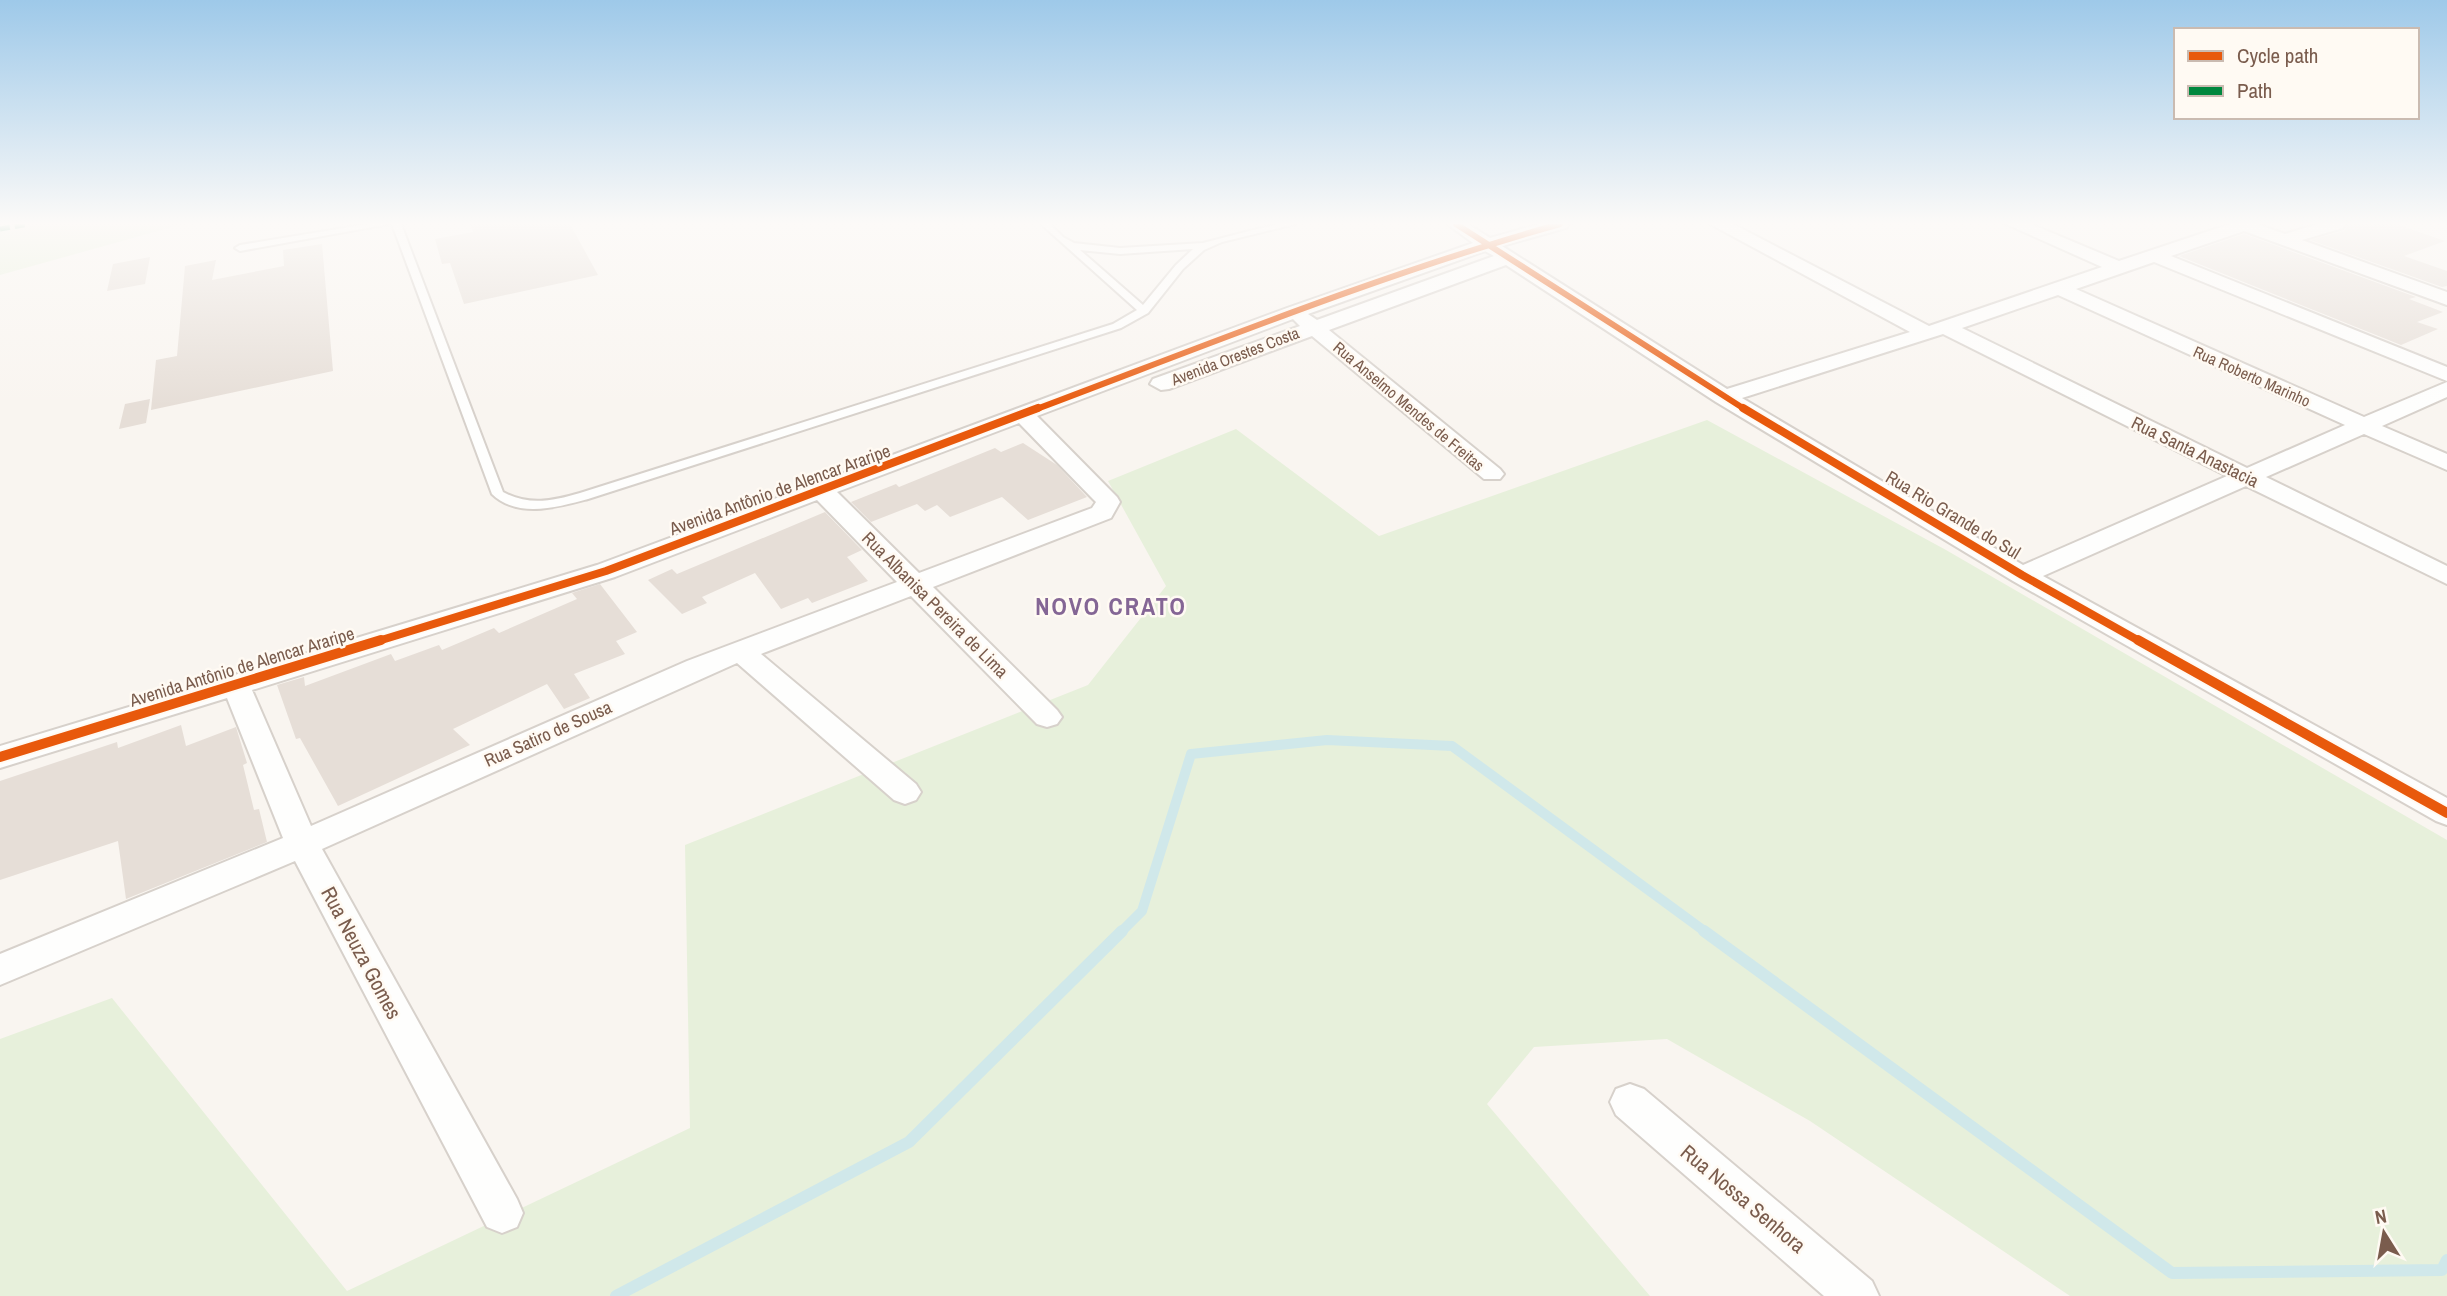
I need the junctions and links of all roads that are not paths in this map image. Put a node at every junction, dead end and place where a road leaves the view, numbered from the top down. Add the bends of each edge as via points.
1 (419, 284) edge
2 (1113, 284) edge
3 (1166, 284) edge
4 (1403, 284) edge
5 (1549, 284) edge
6 (1842, 284) edge
7 (2069, 284) edge
8 (2225, 284) edge
9 (2058, 288) junction
10 (1143, 312) junction
11 (1304, 320) junction
12 (1936, 330) junction
13 (2447, 375) edge
14 (1161, 384) dead end
15 (2447, 389) edge
16 (1724, 397) junction
17 (1024, 416) junction
18 (2362, 425) junction
19 (2447, 463) edge
20 (1492, 474) dead end
21 (2248, 478) junction
22 (822, 491) junction
23 (2022, 575) junction
24 (2447, 576) edge
25 (914, 584) junction
26 (740, 651) junction
27 (236, 685) junction
28 (1047, 717) dead end
29 (0, 757) edge
30 (905, 792) dead end
31 (2447, 813) edge
32 (302, 844) junction
33 (0, 970) edge
34 (1630, 1102) dead end
35 (502, 1213) dead end
36 (1857, 1296) edge

1 - 10 lane via 495,487 507,500 543,506 1117,326
2 - 10 lane
3 - 10 lane
4 - 11 street, Avenida Antônio de Alencar Araripe
5 - 16 street, Rua Rio Grande do Sul
6 - 12 street, Rua Santa Anastacia
7 - 9 street
8 - 13 street
9 - 12 street
9 - 18 street, Rua Roberto Marinho
11 - 14 street, Avenida Orestes Costa
11 - 17 street, Avenida Antônio de Alencar Araripe
11 - 20 street, Rua Anselmo Mendes de Freitas
12 - 16 street
12 - 21 street, Rua Santa Anastacia
15 - 18 street
16 - 23 street, Rua Rio Grande do Sul
17 - 22 street, Avenida Antônio de Alencar Araripe
17 - 25 street, Rua Satiro de Sousa via 1100,492 1108,502 1102,513
18 - 19 street, Rua Roberto Marinho
18 - 21 street
21 - 23 street
21 - 24 street, Rua Santa Anastacia
22 - 25 street, Rua Albanisa Pereira de Lima
22 - 27 street, Avenida Antônio de Alencar Araripe via 606,571
23 - 31 street, Rua Rio Grande do Sul
25 - 26 street, Rua Satiro de Sousa
25 - 28 street, Rua Albanisa Pereira de Lima
26 - 30 street
26 - 32 street, Rua Satiro de Sousa
27 - 29 street, Avenida Antônio de Alencar Araripe
27 - 32 street, Rua Neuza Gomes
32 - 33 street, Rua Satiro de Sousa
32 - 35 street, Rua Neuza Gomes
34 - 36 street, Rua Nossa Senhora

